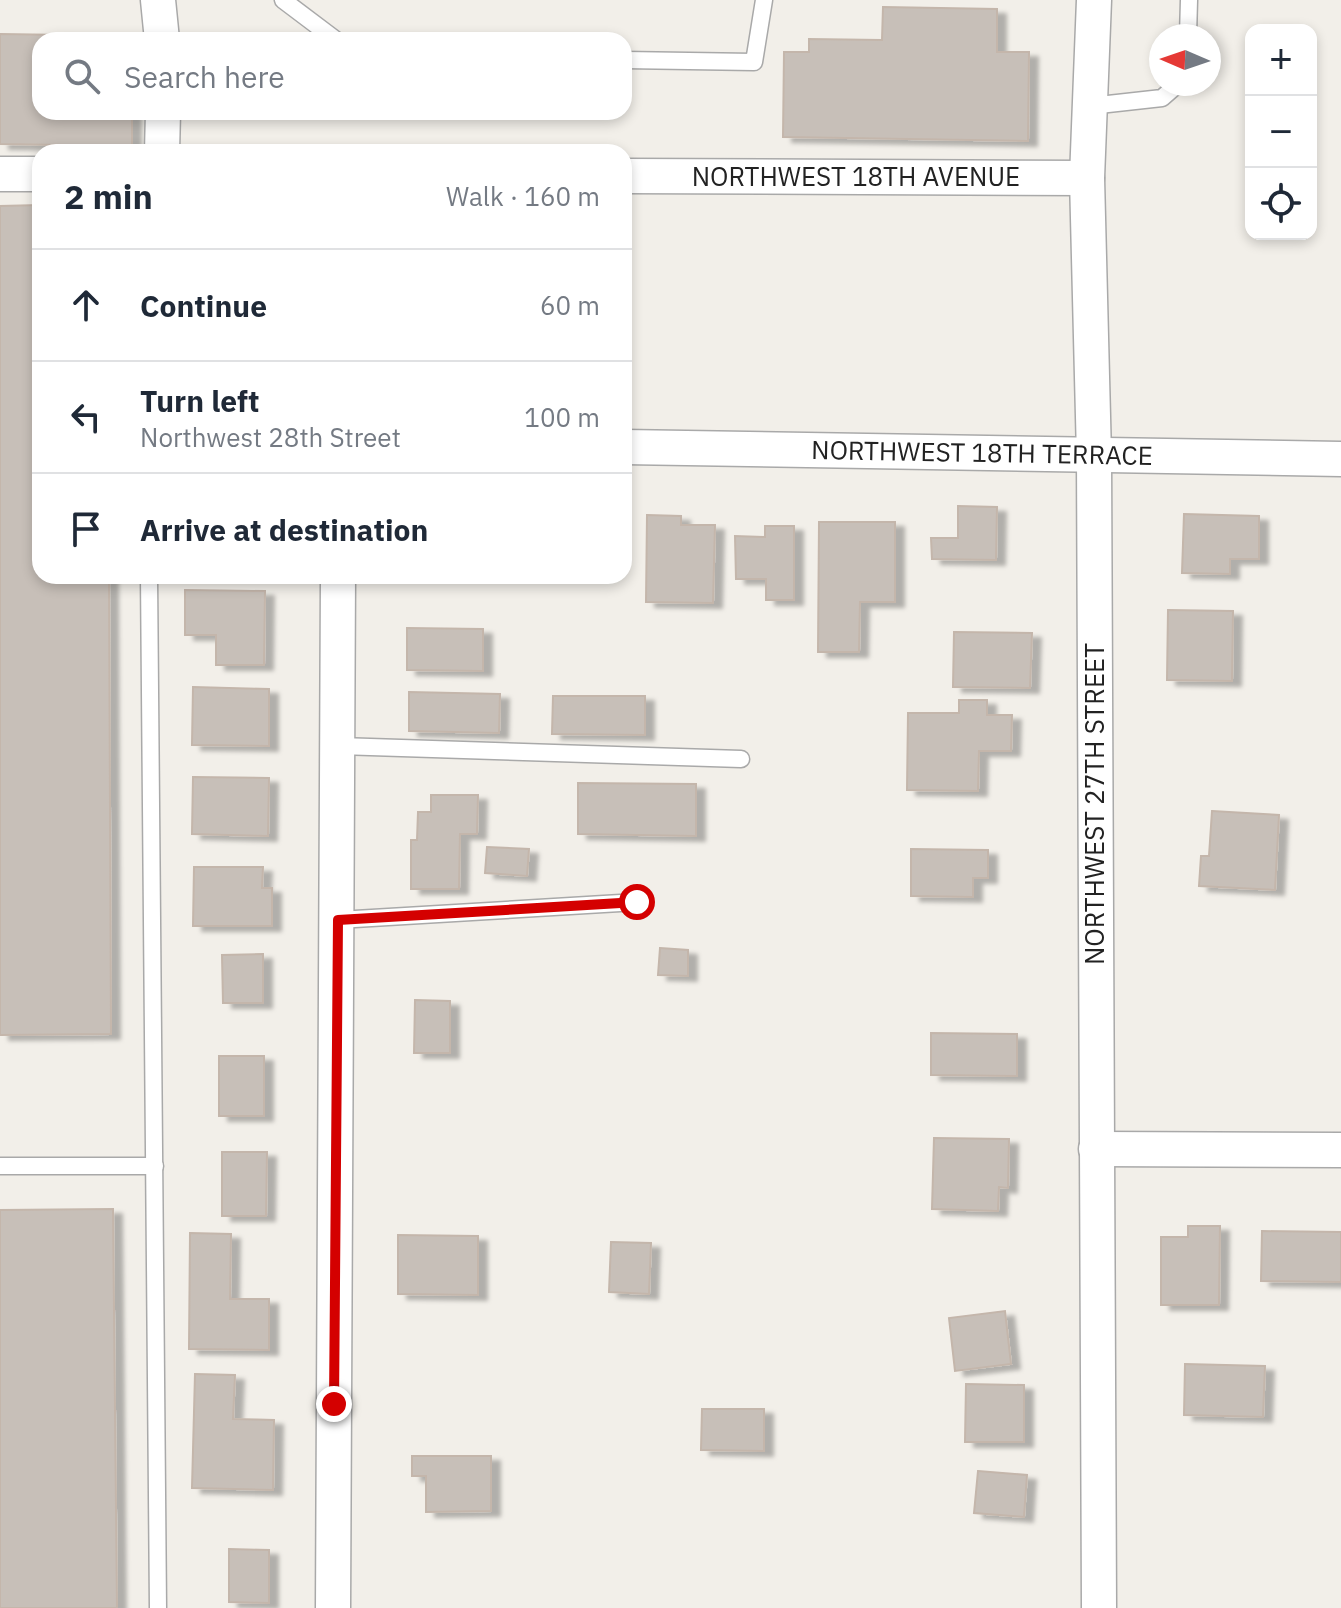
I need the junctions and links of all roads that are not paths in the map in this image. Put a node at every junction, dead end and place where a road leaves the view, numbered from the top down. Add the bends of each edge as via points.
1 (158, 0) edge
2 (283, 0) edge
3 (764, 0) edge
4 (1094, 0) edge
5 (1189, 0) edge
6 (1188, 24) edge
7 (161, 32) edge
8 (325, 32) edge
9 (632, 60) edge
10 (1164, 96) edge
11 (1090, 106) junction
12 (163, 120) edge
13 (162, 144) edge
14 (0, 174) edge
15 (32, 174) edge
16 (632, 176) edge
17 (1087, 178) junction
18 (632, 447) edge
19 (1094, 456) junction
20 (1341, 459) edge
21 (149, 584) edge
22 (338, 584) edge
23 (339, 746) junction
24 (741, 759) dead end
25 (637, 902) dead end
26 (338, 920) junction
27 (1096, 1149) junction
28 (1341, 1150) edge
29 (0, 1166) edge
30 (155, 1166) junction
31 (158, 1608) edge
32 (333, 1608) edge
33 (1099, 1608) edge

1 - 7 street
2 - 8 lane
3 - 9 lane via 754,62
4 - 11 street, NORTHWEST 27TH STREET
5 - 6 lane
10 - 11 lane
11 - 17 street, NORTHWEST 27TH STREET
12 - 13 street
14 - 15 street
16 - 17 street, NORTHWEST 18TH AVENUE
17 - 19 street, NORTHWEST 27TH STREET
18 - 19 street, NORTHWEST 18TH TERRACE
19 - 20 street, NORTHWEST 18TH TERRACE
19 - 27 street, NORTHWEST 27TH STREET
21 - 30 lane
22 - 23 street
23 - 24 lane
23 - 26 street
25 - 26 lane
26 - 32 street
27 - 28 street
27 - 33 street, NORTHWEST 27TH STREET
29 - 30 lane
30 - 31 lane

